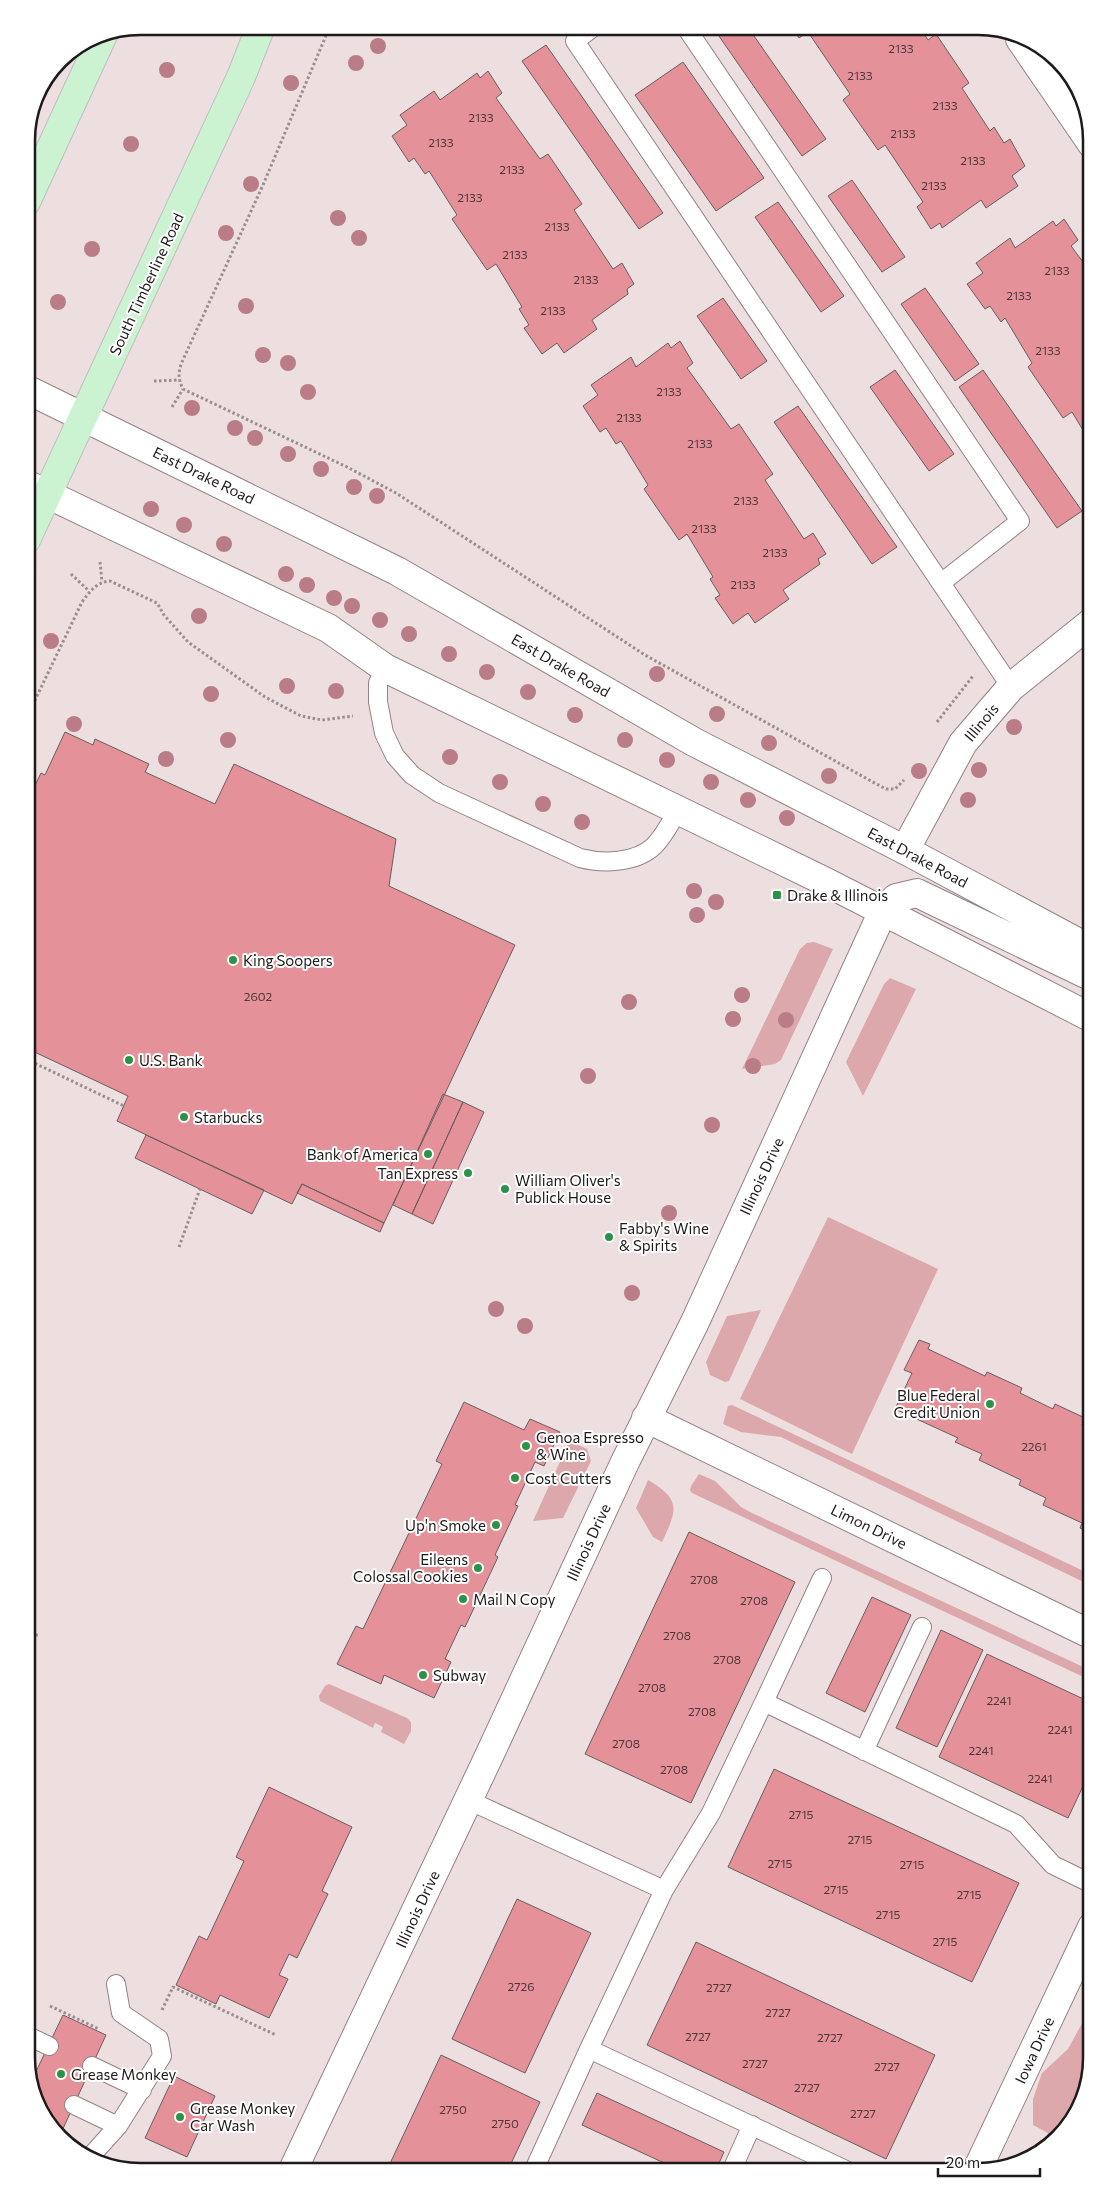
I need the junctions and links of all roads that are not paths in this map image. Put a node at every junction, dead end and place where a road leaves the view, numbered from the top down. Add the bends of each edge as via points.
1 (258, 35) edge
2 (583, 35) edge
3 (691, 35) edge
4 (99, 43) edge
5 (1025, 46) edge
6 (1082, 130) edge
7 (35, 182) edge
8 (35, 393) edge
9 (85, 416) junction
10 (37, 489) edge
11 (941, 583) junction
12 (1083, 629) edge
13 (385, 668) junction
14 (1011, 687) junction
15 (678, 810) junction
16 (905, 850) junction
17 (883, 911) junction
18 (1083, 945) edge
19 (1083, 973) edge
20 (1083, 1013) edge
21 (646, 1418) junction
22 (822, 1578) dead end
23 (922, 1627) dead end
24 (1083, 1631) edge
25 (764, 1702) junction
26 (864, 1751) junction
27 (468, 1800) junction
28 (1083, 1880) edge
29 (664, 1890) junction
30 (1083, 1946) edge
31 (116, 1984) dead end
32 (35, 2040) edge
33 (48, 2046) dead end
34 (589, 2049) junction
35 (92, 2066) dead end
36 (142, 2090) junction
37 (74, 2104) dead end
38 (752, 2125) junction
39 (118, 2126) junction
40 (94, 2152) edge
41 (296, 2163) edge
42 (537, 2163) edge
43 (735, 2163) edge
44 (831, 2163) edge
45 (980, 2163) edge

1 - 9 main road, South Timberline Road
2 - 11 lane via 575,41
3 - 11 lane via 1020,522
4 - 7 main road
5 - 6 main road
8 - 9 main road, East Drake Road
9 - 10 main road, South Timberline Road
9 - 16 main road, East Drake Road via 397,571 694,742
10 - 13 main road via 328,628
11 - 14 lane
12 - 14 main road, Illinois
13 - 15 main road
13 - 15 lane via 378,683 384,733 396,756 412,775 438,793 590,861 618,860 644,852 660,839
14 - 16 main road, Illinois via 963,743
15 - 17 main road
16 - 18 main road, East Drake Road
17 - 19 main road via 896,898 917,893
17 - 20 main road
17 - 21 main road, Illinois Drive via 695,1322
21 - 24 main road, Limon Drive
21 - 27 main road, Illinois Drive
22 - 25 lane
23 - 26 lane
25 - 26 lane
25 - 29 lane via 711,1813
26 - 28 lane via 1016,1824 1053,1866
27 - 29 lane
27 - 41 main road, Illinois Drive
29 - 34 lane
30 - 45 main road, Iowa Drive
31 - 36 lane via 121,2013 159,2039 162,2056
32 - 33 lane
34 - 38 lane
34 - 42 lane
35 - 36 lane
36 - 39 lane
37 - 39 lane
38 - 43 lane
38 - 44 lane
39 - 40 lane

